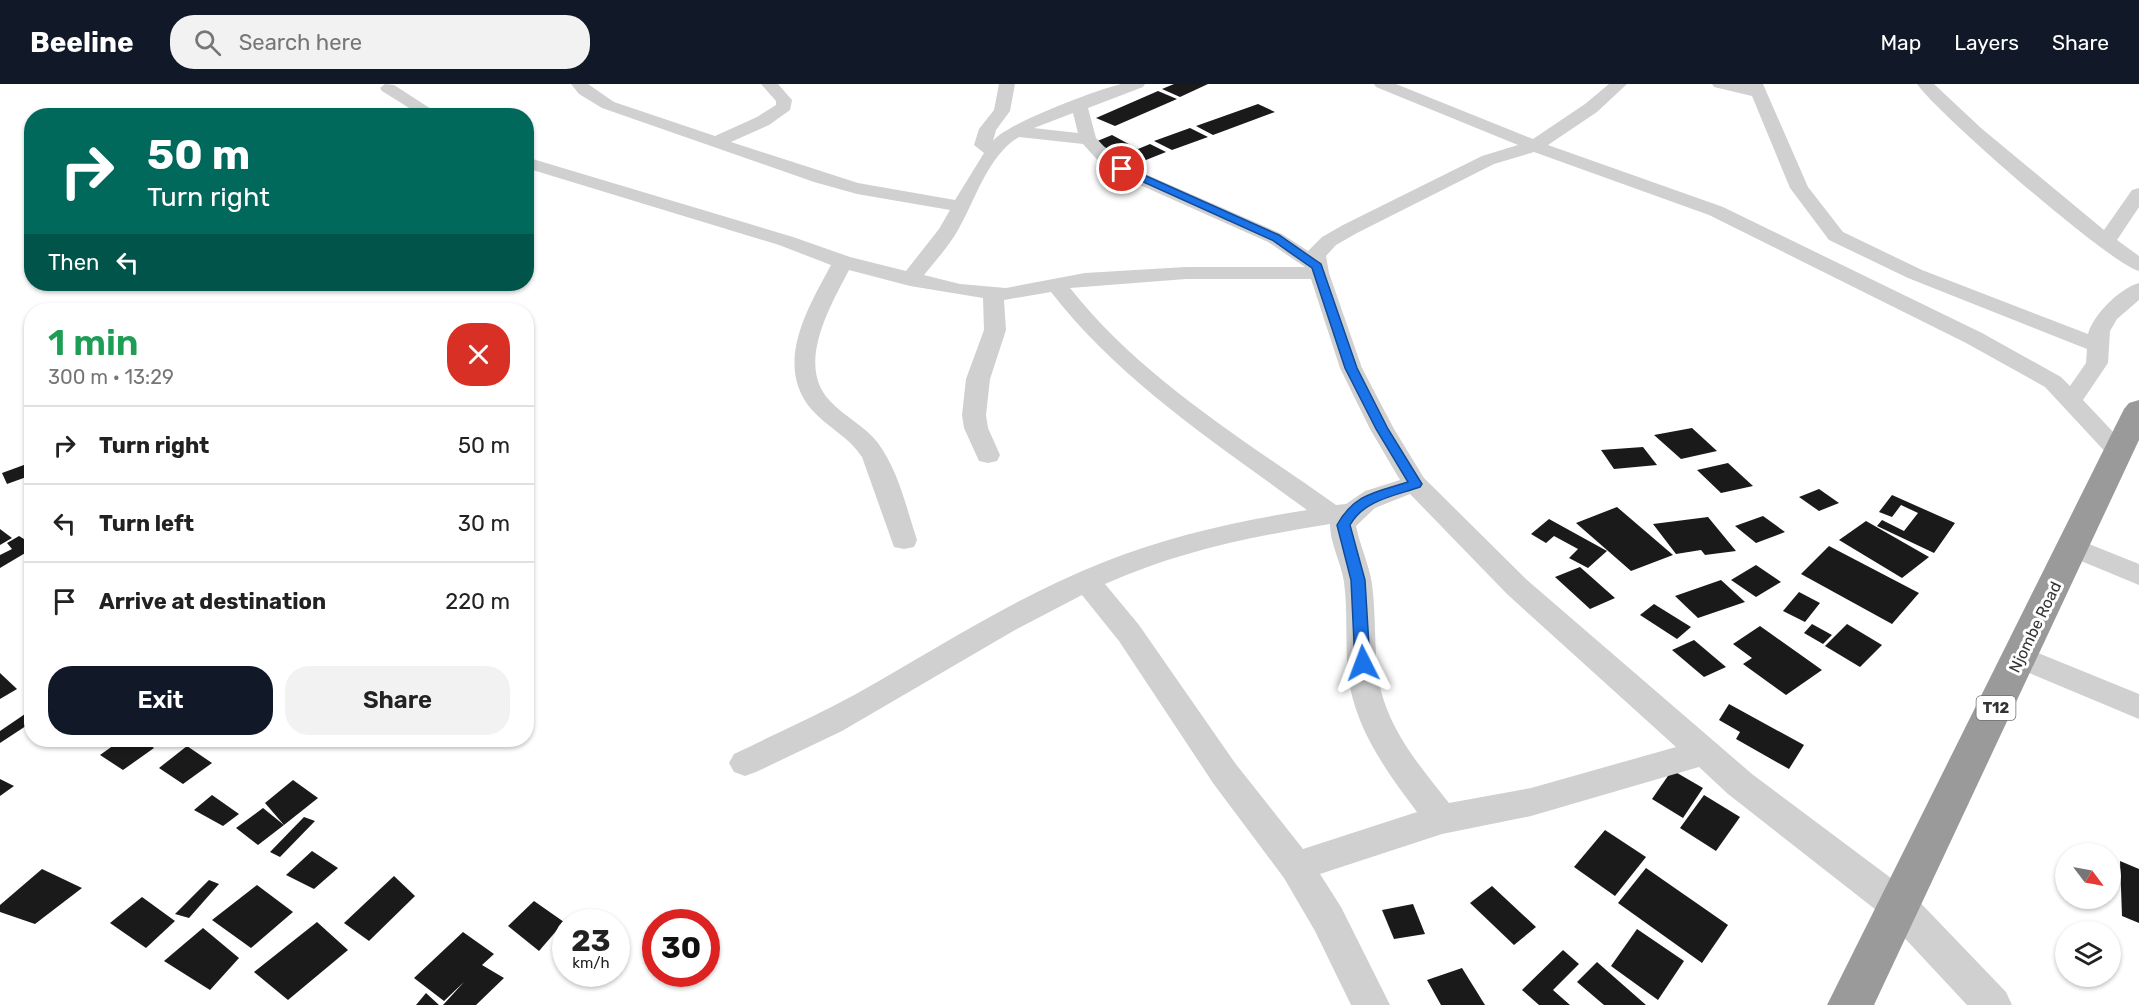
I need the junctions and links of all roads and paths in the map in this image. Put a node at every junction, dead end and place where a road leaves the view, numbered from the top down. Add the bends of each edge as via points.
1 (579, 84) edge
2 (769, 84) edge
3 (1007, 84) edge
4 (1137, 84) edge
5 (1619, 84) edge
6 (1720, 84) edge
7 (1925, 84) edge
8 (1390, 86) edge
9 (388, 88) dead end
10 (1757, 88) edge
11 (1079, 104) junction
12 (421, 108) edge
13 (1485, 125) junction
14 (1012, 133) junction
15 (1088, 138) junction
16 (716, 142) junction
17 (1536, 146) junction
18 (993, 151) junction
19 (1502, 154) junction
20 (534, 165) edge
21 (2139, 194) edge
22 (962, 207) junction
23 (2106, 241) junction
24 (843, 261) junction
25 (2139, 265) edge
26 (1318, 270) junction
27 (910, 280) junction
28 (1057, 285) junction
29 (2139, 289) edge
30 (993, 293) junction
31 (2096, 345) junction
32 (2070, 402) junction
33 (2139, 409) edge
34 (2119, 451) junction
35 (988, 455) dead end
36 (1415, 484) junction
37 (1341, 514) junction
38 (904, 540) dead end
39 (2074, 547) junction
40 (2139, 575) edge
41 (1086, 581) junction
42 (2021, 657) junction
43 (2139, 707) edge
44 (1705, 752) junction
45 (745, 763) dead end
46 (1442, 819) junction
47 (1296, 867) junction
48 (1898, 905) junction
49 (1371, 1005) edge
50 (1850, 1005) edge
51 (1993, 1005) edge

1 - 16 street via 608,105
2 - 16 street via 784,100 784,107 764,121
3 - 18 street via 1002,111 984,136 983,145
4 - 11 street
5 - 17 street
6 - 10 street
7 - 23 street via 1971,129
8 - 13 street
9 - 12 street
10 - 31 street via 1799,188 1836,236 1925,278
11 - 14 street
11 - 15 street
13 - 17 street
13 - 19 street
14 - 15 street
14 - 18 street
15 - 26 street via 1107,160 1275,238
16 - 22 street via 857,188
17 - 19 street
17 - 32 street via 1716,212 1974,338 2053,382
18 - 22 street
19 - 26 street via 1329,242 1316,255
20 - 24 street
21 - 23 street
22 - 27 street
23 - 25 street
24 - 27 street
24 - 38 street via 816,316 804,357 803,378 829,414 869,448
26 - 28 street via 1175,273 1085,279
26 - 36 street via 1351,368
27 - 30 street
28 - 30 street
28 - 37 street via 1085,321 1166,395
29 - 31 street via 2109,315
30 - 35 street via 995,330 978,379 974,415
31 - 32 street via 2094,369
32 - 34 street
33 - 34 highway, Njombe Road / T12
34 - 39 highway, Njombe Road / T12
36 - 37 street via 1367,500
36 - 44 street via 1517,587
37 - 41 street via 1217,536
37 - 46 street via 1358,580 1363,677 1368,700 1379,731 1397,761
39 - 40 street
39 - 42 highway, Njombe Road / T12
41 - 45 street via 830,722
41 - 47 street via 1129,633 1224,773
42 - 43 street
42 - 48 highway, Njombe Road / T12
44 - 46 street via 1531,802
44 - 48 street via 1740,784
46 - 47 street
47 - 49 street via 1328,919
48 - 50 highway, Njombe Road / T12
48 - 51 street

